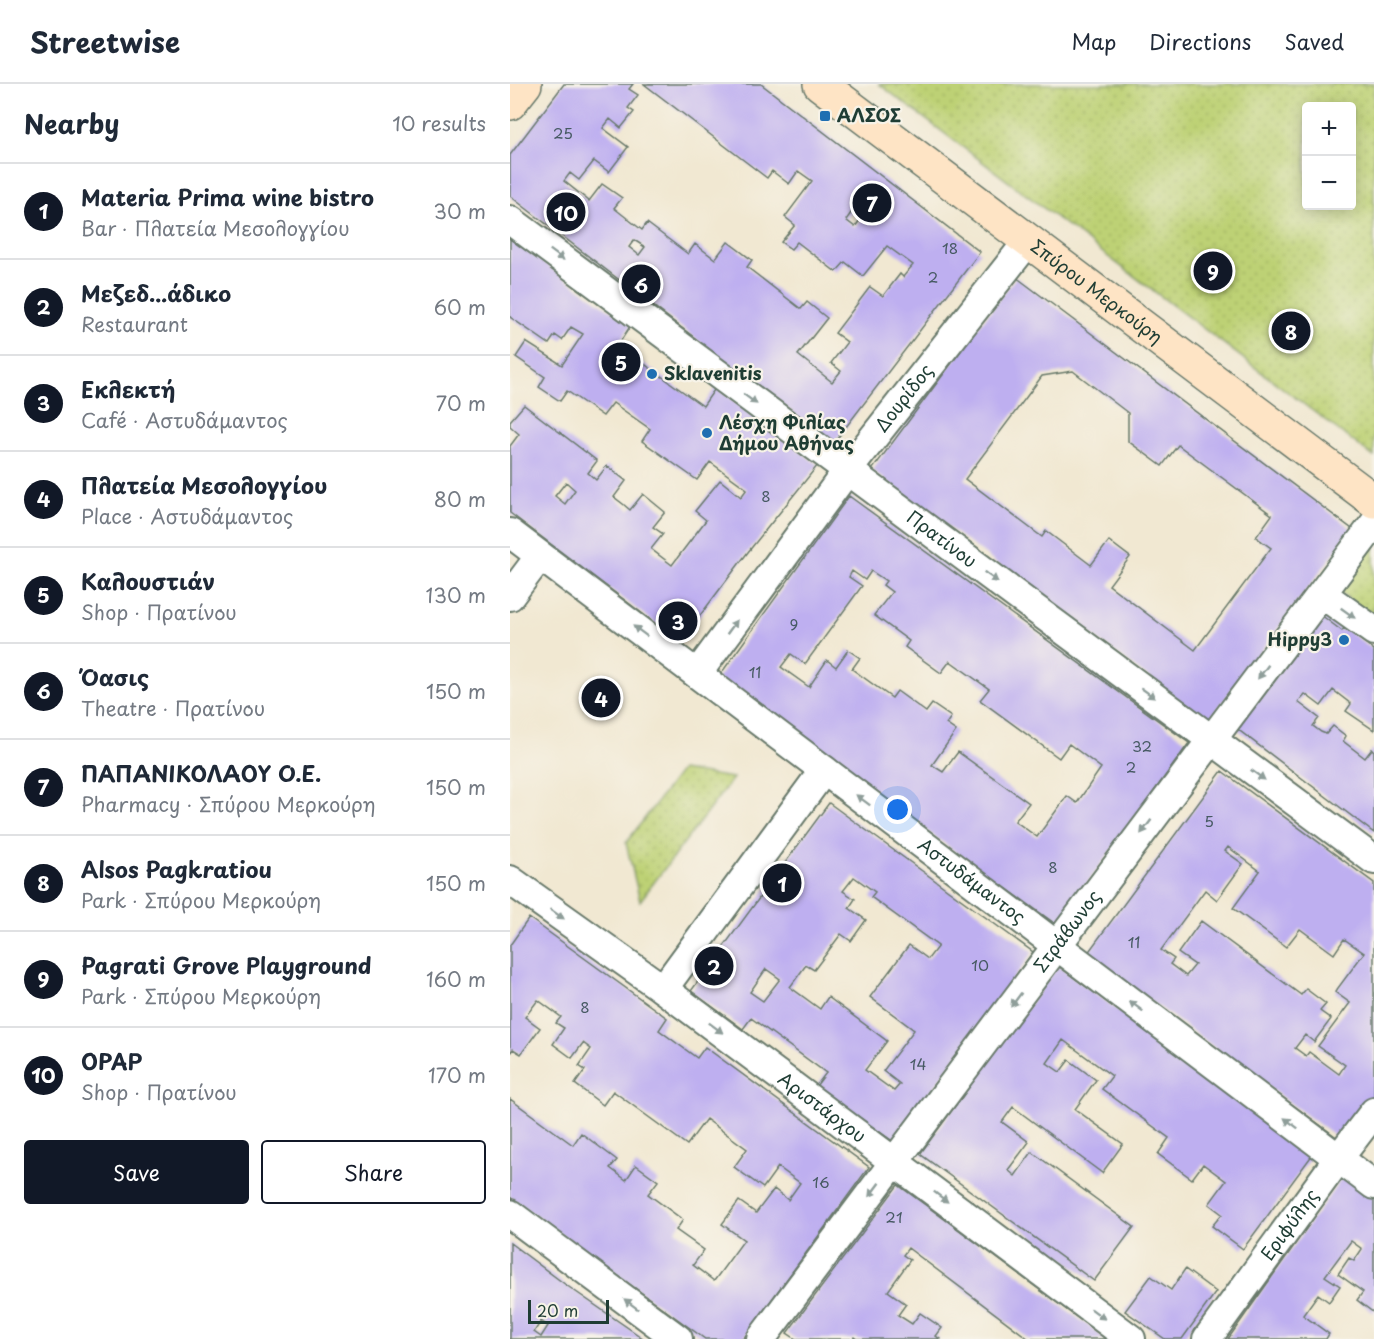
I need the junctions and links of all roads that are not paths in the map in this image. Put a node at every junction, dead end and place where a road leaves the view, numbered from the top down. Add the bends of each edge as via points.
1 (525, 84) edge
2 (820, 84) edge
3 (510, 103) edge
4 (510, 220) edge
5 (1029, 240) junction
6 (847, 471) junction
7 (1374, 501) edge
8 (1374, 524) edge
9 (510, 533) edge
10 (540, 556) junction
11 (1322, 594) junction
12 (510, 596) edge
13 (1374, 632) edge
14 (697, 674) junction
15 (1211, 740) junction
16 (824, 770) junction
17 (1374, 860) edge
18 (514, 893) edge
19 (1057, 946) junction
20 (663, 989) junction
21 (1374, 1112) edge
22 (1338, 1159) junction
23 (894, 1162) junction
24 (1374, 1185) edge
25 (510, 1214) edge
26 (678, 1339) edge
27 (761, 1339) edge
28 (1131, 1339) edge
29 (1207, 1339) edge

1 - 3 main road
2 - 5 main road, Σπύρου Μερκούρη
4 -> 6 street, Πρατίνου
5 - 6 street, Δουρίδος
5 - 7 main road, Σπύρου Μερκούρη
14 -> 6 street, Δουρίδος
6 -> 15 street, Πρατίνου
8 - 11 street, Στράβωνος
9 - 10 street, Αστυδάμαντος
10 - 12 street
14 -> 10 street, Αστυδάμαντος
11 -> 13 street
11 -> 15 street, Στράβωνος
14 - 16 street, Αστυδάμαντος
15 -> 17 street, Πρατίνου
15 -> 19 street, Στράβωνος
19 -> 16 street, Αστυδάμαντος
16 - 20 street
18 -> 20 street, Αριστάρχου
22 -> 19 street, Αστυδάμαντος
19 -> 23 street, Στράβωνος
20 -> 23 street, Αριστάρχου
21 - 22 street, Εριφύλης
22 - 24 street, Αστυδάμαντος
22 - 29 street, Εριφύλης
23 -> 27 street, Στράβωνος
23 -> 28 street, Αριστάρχου
26 -> 25 street

